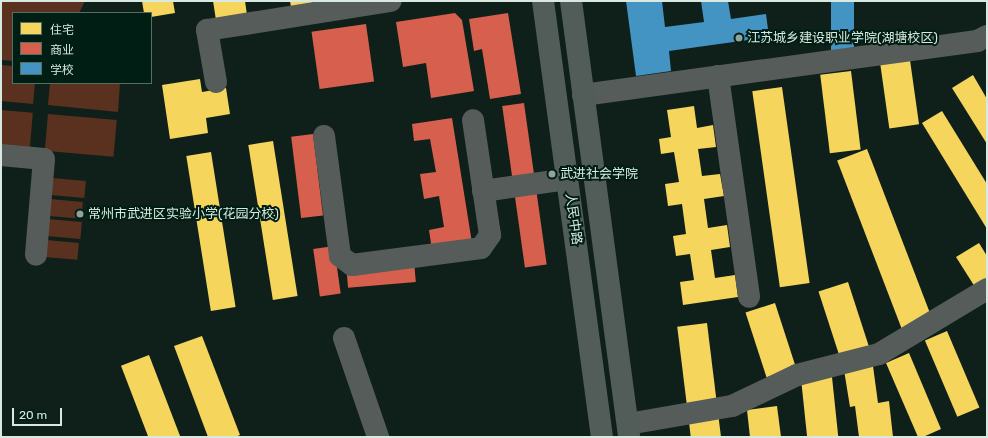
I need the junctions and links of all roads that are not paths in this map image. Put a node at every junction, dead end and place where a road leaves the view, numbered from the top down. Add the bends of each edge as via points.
1 (391, 1) edge
2 (543, 1) edge
3 (571, 1) edge
4 (984, 45) edge
5 (718, 76) junction
6 (216, 82) dead end
7 (584, 95) junction
8 (472, 120) dead end
9 (324, 136) dead end
10 (1, 155) edge
11 (567, 179) junction
12 (483, 191) junction
13 (36, 255) dead end
14 (987, 289) edge
15 (749, 297) dead end
16 (344, 338) dead end
17 (628, 431) edge
18 (378, 437) edge
19 (602, 437) edge

1 - 6 lane via 207,30
2 - 11 main road, 人民中路
3 - 7 main road, 人民中路
4 - 5 lane
5 - 7 lane
5 - 15 lane
7 - 17 main road, 人民中路
8 - 12 lane
9 - 12 lane via 340,256 352,265 481,248 490,235
10 - 13 lane via 44,159
11 - 12 lane
11 - 19 main road, 人民中路
14 - 17 lane via 879,354 798,374 732,406
16 - 18 lane

